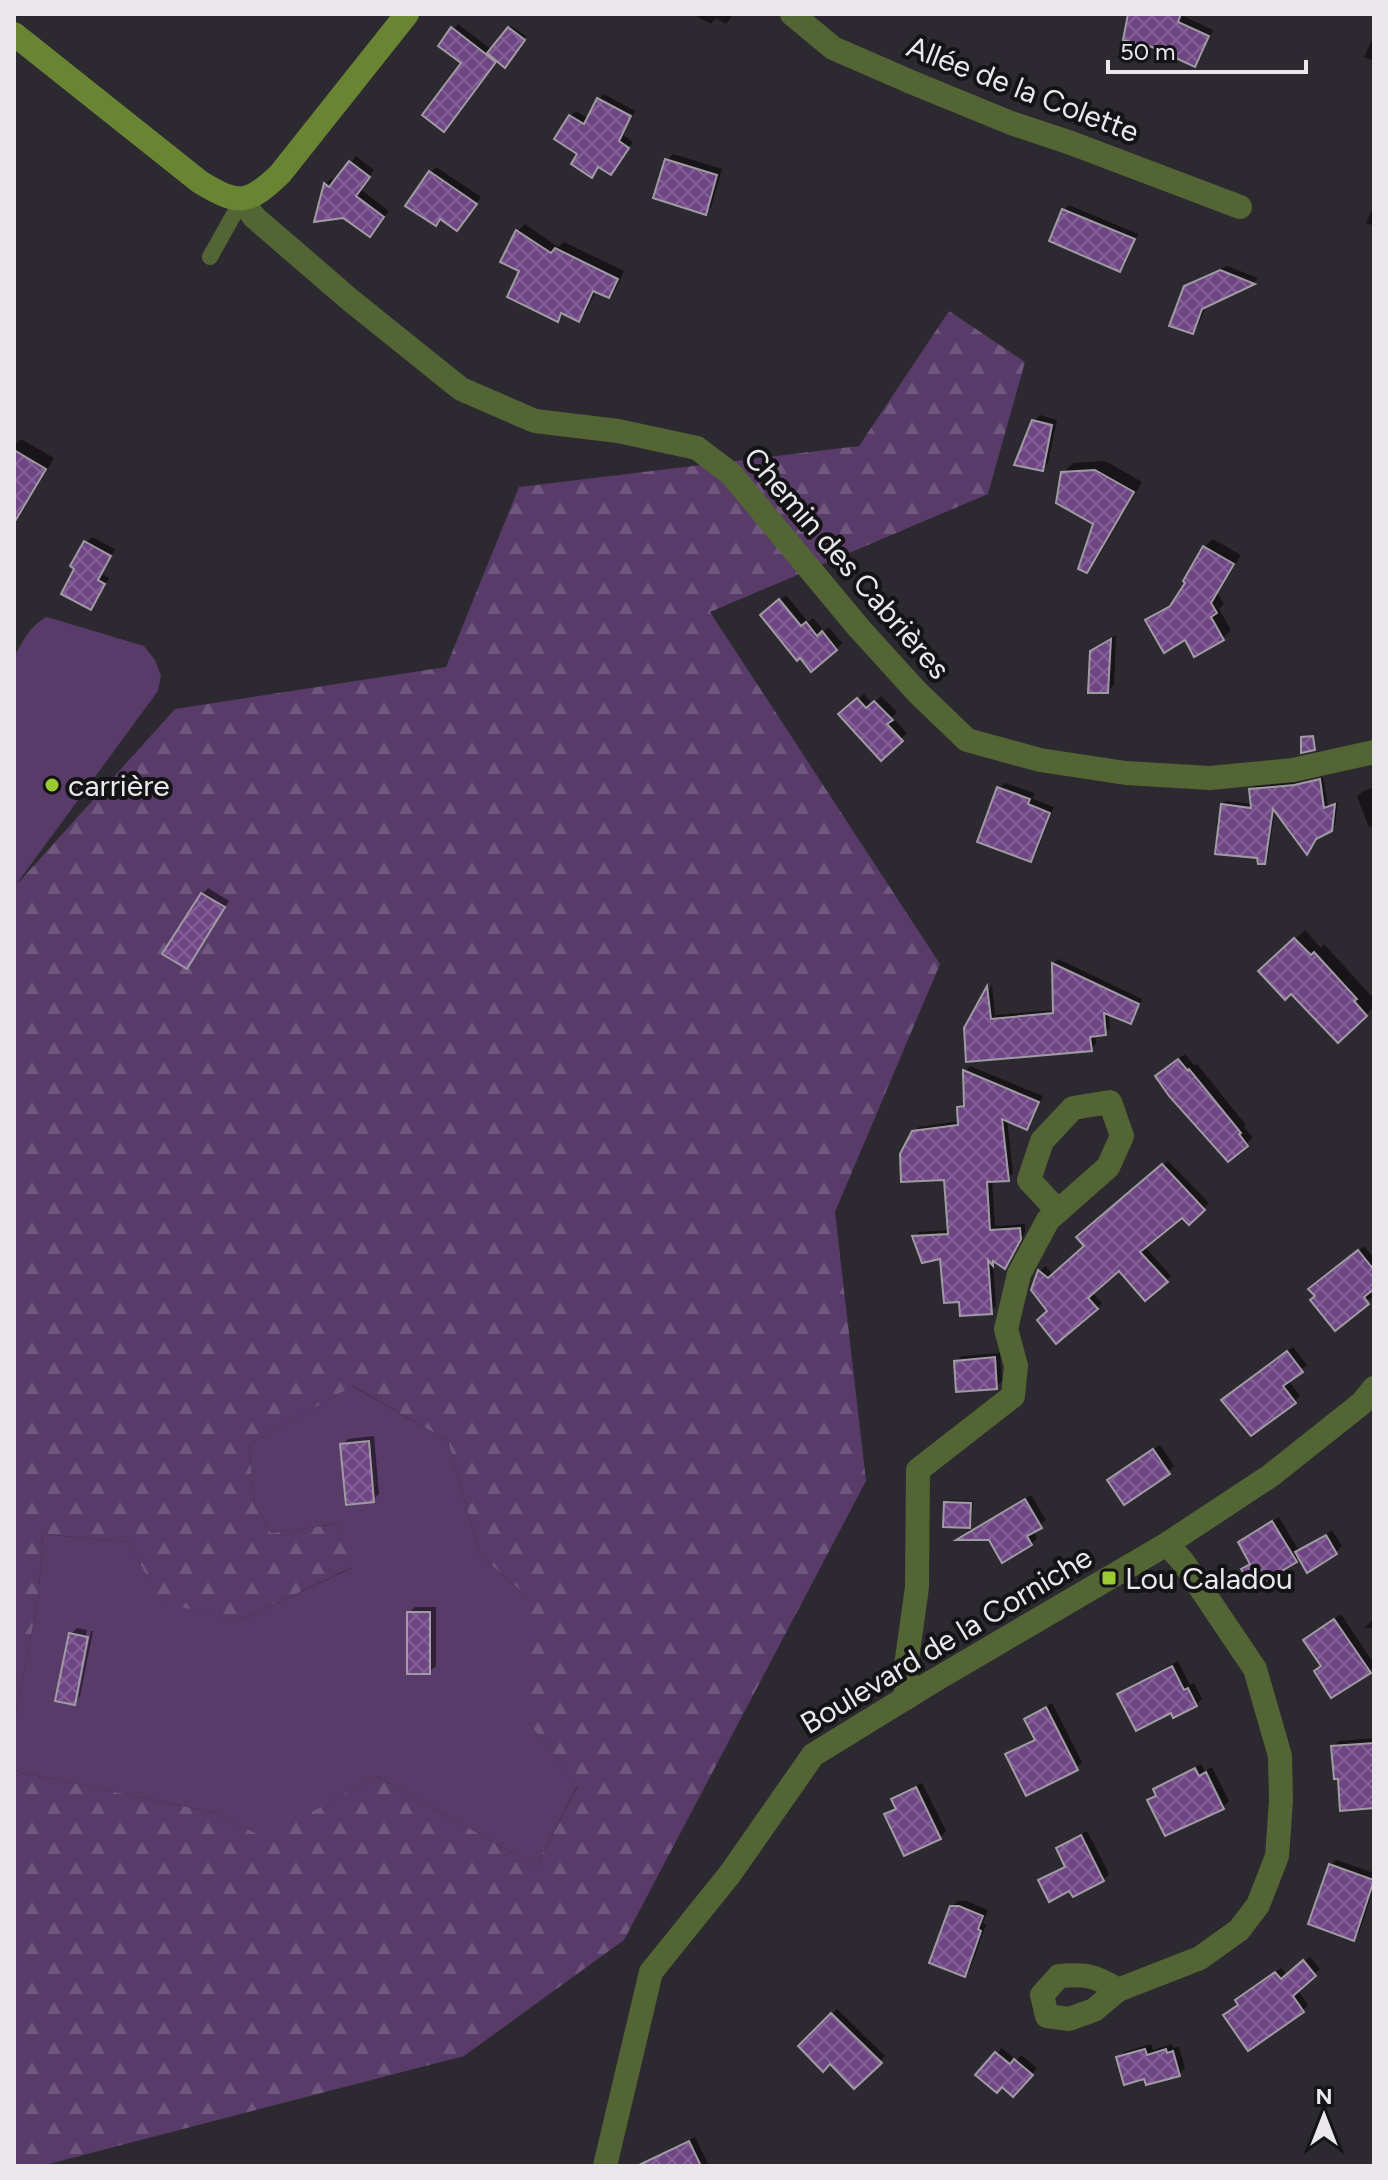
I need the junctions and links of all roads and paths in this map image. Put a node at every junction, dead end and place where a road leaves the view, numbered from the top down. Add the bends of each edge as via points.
1 (407, 14) edge
2 (792, 14) edge
3 (14, 34) edge
4 (242, 200) junction
5 (1240, 207) dead end
6 (210, 257) dead end
7 (1374, 752) edge
8 (1058, 1211) junction
9 (1374, 1388) edge
10 (1167, 1544) junction
11 (906, 1698) junction
12 (1118, 1990) dead end
13 (605, 2166) edge

1 - 4 street via 280,174 262,192
2 - 5 street, Allée de la Colette via 833,48 911,82
3 - 4 street via 200,182
4 - 6 lane
4 - 7 street, Chemin des Cabrières via 254,217 349,299 461,389 535,421 697,448 731,474 858,627 967,740 1040,760 1210,778 1293,770
8 - 8 street via 1108,1167 1122,1136 1110,1102 1073,1108 1042,1141 1029,1180
8 - 11 street via 1019,1274 1006,1329 1016,1366 1013,1396 918,1470 917,1587
9 - 10 street, Boulevard de la Corniche via 1270,1476
10 - 11 street, Boulevard de la Corniche
10 - 12 street via 1255,1669 1280,1756 1277,1856 1258,1905 1239,1930 1200,1958
11 - 13 street, Boulevard de la Corniche via 813,1755 730,1874 651,1972

